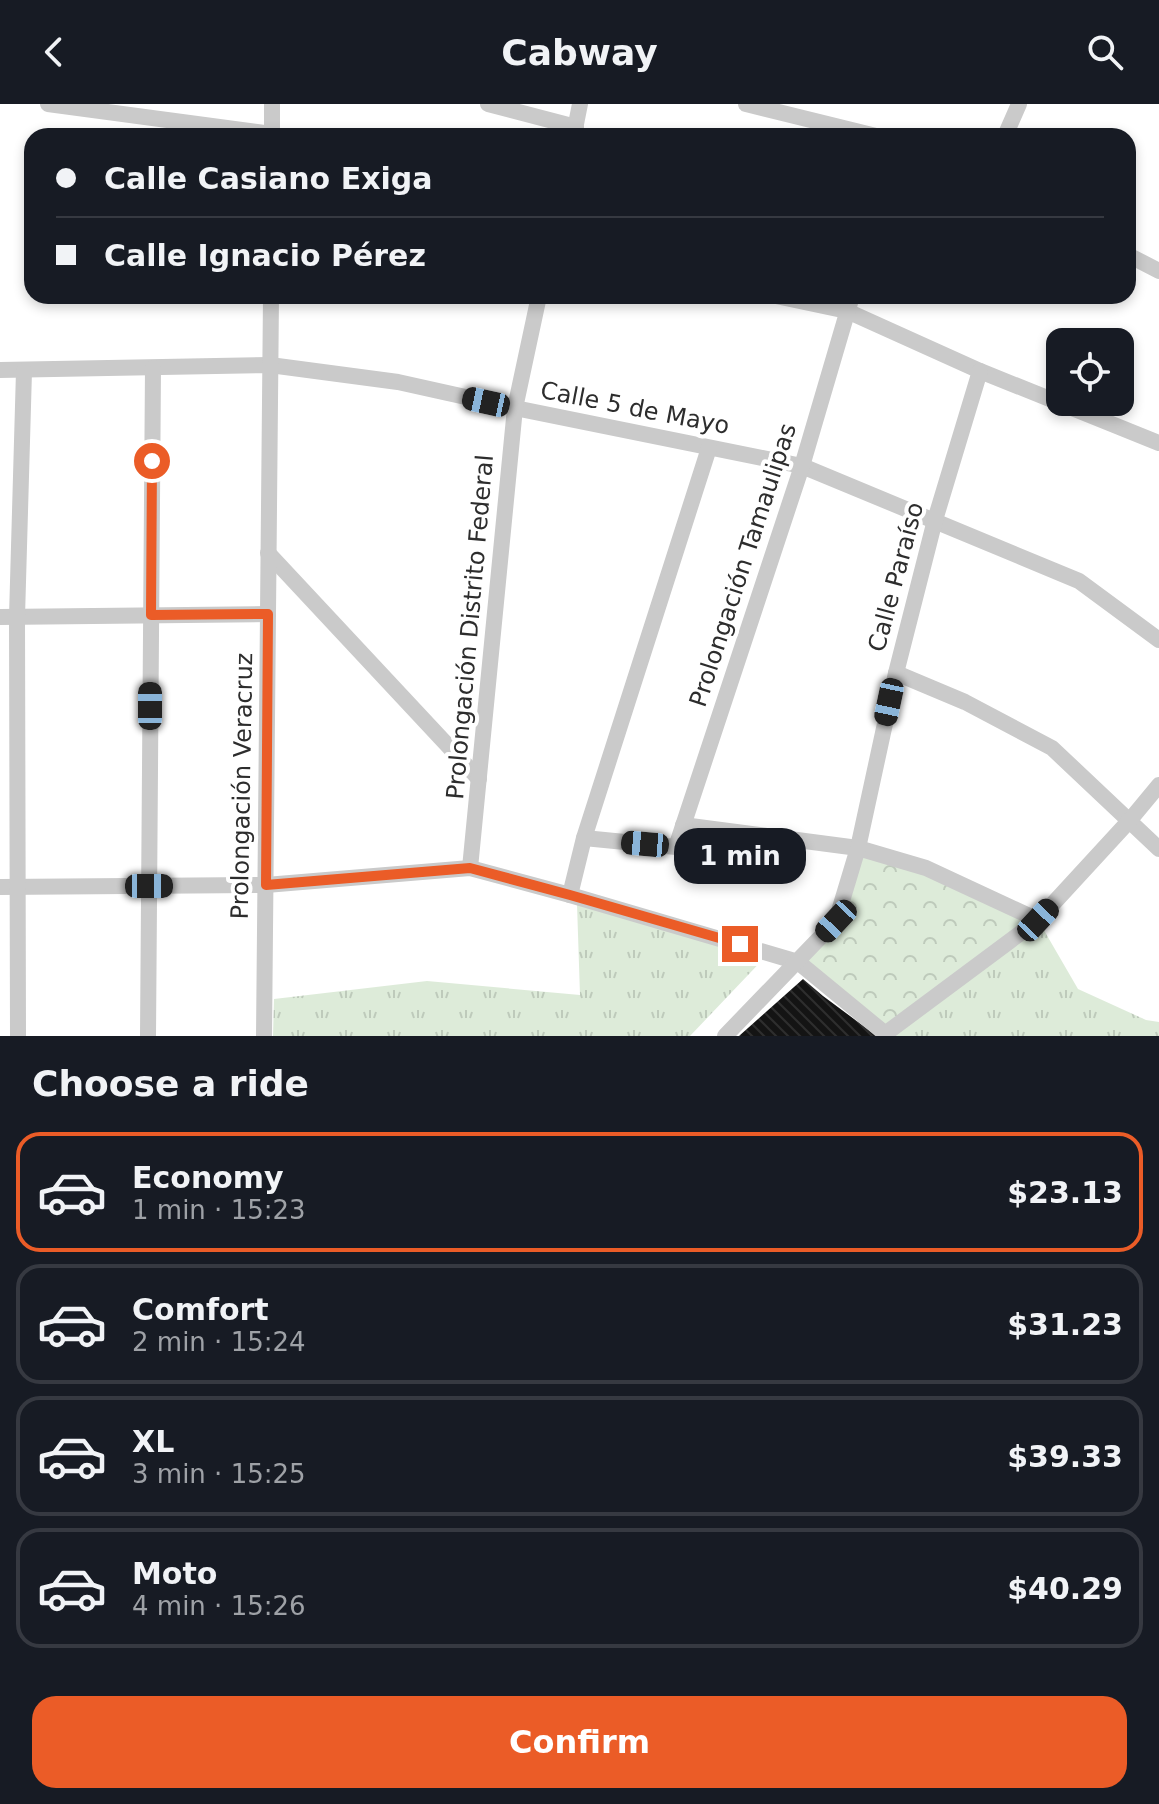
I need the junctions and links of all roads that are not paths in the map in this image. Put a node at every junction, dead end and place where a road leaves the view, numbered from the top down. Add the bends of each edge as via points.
1 (48, 104) edge
2 (272, 104) edge
3 (488, 104) edge
4 (580, 104) edge
5 (746, 104) edge
6 (1019, 104) edge
7 (221, 128) edge
8 (272, 128) edge
9 (563, 128) edge
10 (576, 128) edge
11 (844, 128) edge
12 (1008, 128) edge
13 (1136, 259) edge
14 (1159, 271) edge
15 (271, 304) edge
16 (537, 304) edge
17 (850, 304) edge
18 (270, 365) junction
19 (153, 368) junction
20 (0, 370) edge
21 (24, 371) junction
22 (980, 371) junction
23 (515, 408) junction
24 (1159, 443) edge
25 (709, 448) junction
26 (802, 466) junction
27 (935, 520) junction
28 (268, 553) junction
29 (268, 614) junction
30 (151, 615) junction
31 (9, 617) edge
32 (1159, 640) edge
33 (896, 673) junction
34 (479, 779) junction
35 (1159, 785) edge
36 (1130, 820) junction
37 (683, 825) junction
38 (584, 838) junction
39 (858, 848) junction
40 (1159, 849) edge
41 (470, 868) junction
42 (266, 885) junction
43 (149, 886) junction
44 (0, 887) edge
45 (19, 887) junction
46 (570, 895) junction
47 (1038, 920) junction
48 (798, 962) junction
49 (886, 1035) edge
50 (18, 1036) edge
51 (148, 1036) edge
52 (264, 1036) edge
53 (725, 1036) edge

1 - 7 street
2 - 8 street
3 - 9 street
4 - 10 street
5 - 11 street
6 - 12 street
13 - 14 street
15 - 18 street, Prolongación Veracruz
16 - 23 street, Prolongación Distrito Federal
17 - 22 street
17 - 26 street, Prolongación Tamaulipas
18 - 19 street, Calle 5 de Mayo
18 - 23 street, Calle 5 de Mayo via 398,382
18 - 28 street, Prolongación Veracruz
19 - 21 street, Calle 5 de Mayo
19 - 30 street
20 - 21 street, Calle 5 de Mayo
21 - 31 street
22 - 24 street
22 - 27 street, Calle Paraíso
23 - 25 street, Calle 5 de Mayo
23 - 34 street, Prolongación Distrito Federal
25 - 26 street, Calle 5 de Mayo
25 - 38 street
26 - 27 street, Calle 5 de Mayo
26 - 37 street, Prolongación Tamaulipas
27 - 32 street, Calle 5 de Mayo via 1079,581
27 - 33 street, Calle Paraíso
28 - 29 street, Prolongación Veracruz
28 - 34 street
29 - 30 street
29 - 42 street, Prolongación Veracruz
30 - 31 street
30 - 43 street
31 - 45 street
33 - 36 street via 1052,748
33 - 39 street, Calle Paraíso
34 - 41 street, Prolongación Distrito Federal
35 - 36 street
36 - 40 street
36 - 47 street
37 - 38 street, Prolongación Tamaulipas via 676,847
37 - 39 street
38 - 46 street
39 - 47 street via 926,868
39 - 48 street, Calle Paraíso via 836,921
41 - 42 street
41 - 46 street
42 - 43 street
42 - 52 street, Prolongación Veracruz
43 - 45 street
43 - 51 street
44 - 45 street
45 - 50 street
46 - 48 street
47 - 49 street
48 - 49 street
48 - 53 street, Calle Paraíso

